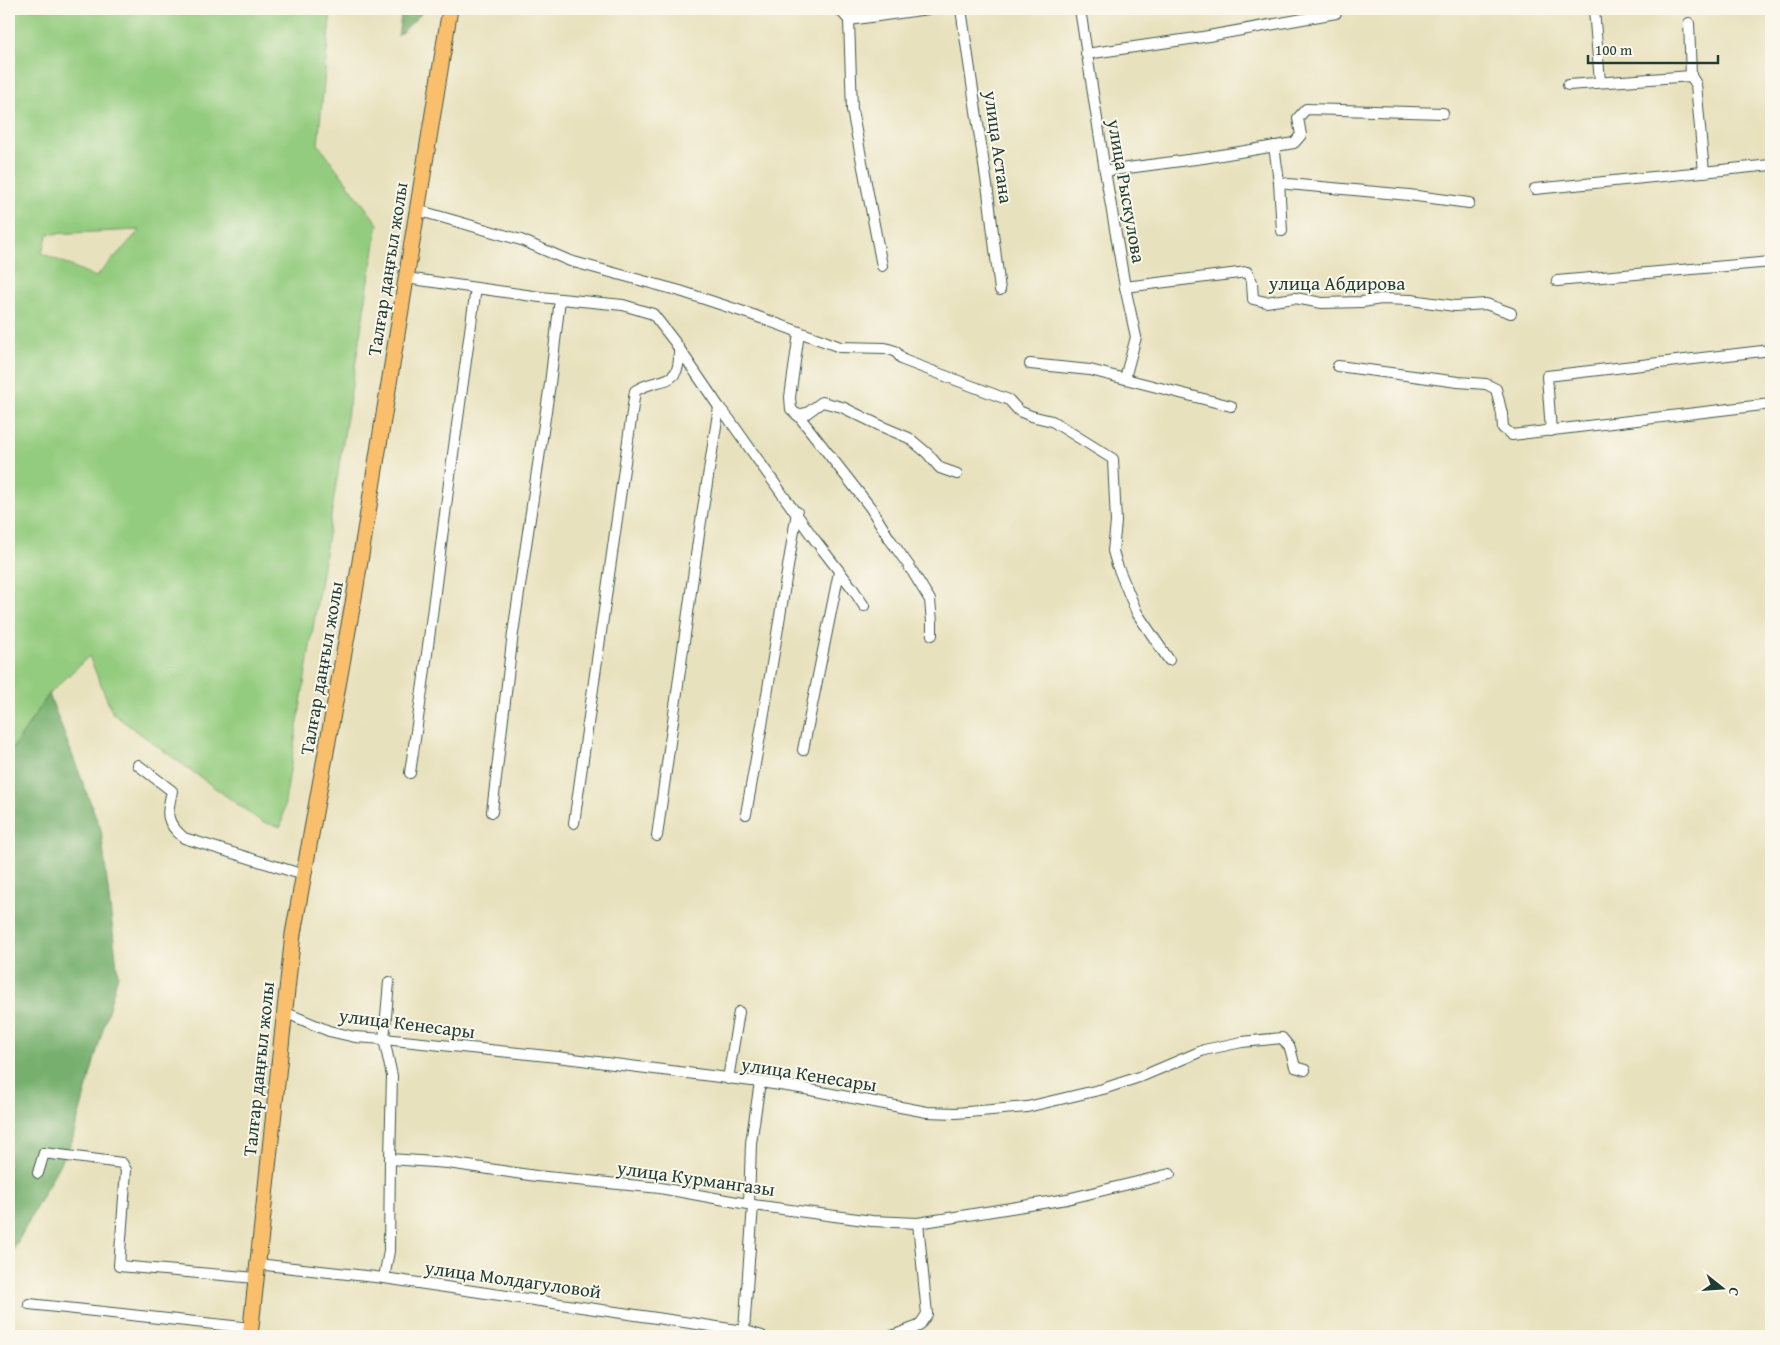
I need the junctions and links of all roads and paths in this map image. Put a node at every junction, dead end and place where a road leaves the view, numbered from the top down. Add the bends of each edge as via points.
1 (450, 9) edge
2 (839, 9) edge
3 (928, 9) edge
4 (961, 9) edge
5 (1080, 9) edge
6 (1594, 9) edge
7 (1336, 13) dead end
8 (849, 20) junction
9 (1689, 23) dead end
10 (1086, 54) junction
11 (1692, 76) junction
12 (1600, 82) junction
13 (1568, 85) dead end
14 (1443, 113) dead end
15 (1274, 146) junction
16 (1771, 165) edge
17 (1105, 171) junction
18 (1704, 172) junction
19 (1279, 182) junction
20 (1535, 189) dead end
21 (1469, 203) dead end
22 (418, 205) junction
23 (1282, 231) dead end
24 (1771, 262) edge
25 (882, 266) dead end
26 (406, 278) junction
27 (1558, 282) dead end
28 (1125, 287) junction
29 (476, 288) junction
30 (1000, 290) dead end
31 (560, 299) junction
32 (1511, 313) dead end
33 (800, 332) junction
34 (679, 349) junction
35 (1771, 350) edge
36 (1030, 364) dead end
37 (1338, 366) dead end
38 (1125, 378) junction
39 (1771, 404) edge
40 (1232, 406) dead end
41 (718, 407) junction
42 (798, 415) junction
43 (1551, 431) junction
44 (957, 474) dead end
45 (796, 512) junction
46 (839, 572) junction
47 (864, 606) dead end
48 (932, 635) dead end
49 (1169, 660) dead end
50 (803, 750) dead end
51 (138, 765) dead end
52 (410, 773) dead end
53 (492, 812) dead end
54 (746, 814) dead end
55 (574, 823) dead end
56 (657, 836) dead end
57 (304, 875) junction
58 (389, 982) dead end
59 (284, 1012) junction
60 (739, 1012) dead end
61 (384, 1038) junction
62 (1304, 1070) dead end
63 (728, 1079) junction
64 (760, 1082) junction
65 (390, 1159) junction
66 (38, 1173) dead end
67 (1170, 1174) dead end
68 (751, 1205) junction
69 (918, 1223) junction
70 (257, 1271) junction
71 (384, 1278) junction
72 (28, 1304) dead end
73 (744, 1331) junction
74 (250, 1332) edge
75 (762, 1336) edge
76 (892, 1336) edge

1 - 22 main road, Талғар даңғыл жолы
2 - 8 street
3 - 8 street
4 - 30 street, улица Астана
5 - 10 street, улица Рыскулова
6 - 12 street
7 - 10 street
8 - 25 street via 852,110
9 - 11 street
10 - 17 street, улица Рыскулова
11 - 12 street
11 - 18 street via 1696,84
12 - 13 street
14 - 15 street via 1306,110 1298,118 1301,136 1294,143
15 - 17 street
15 - 19 street
16 - 18 street
17 - 28 street, улица Рыскулова
18 - 20 street
19 - 21 street
19 - 23 street
22 - 26 main road, Талғар даңғыл жолы
22 - 33 street via 521,240 570,261 680,291
24 - 27 street
26 - 29 street
26 - 57 main road, Талғар даңғыл жолы via 355,592
28 - 32 street, улица Абдирова via 1247,272 1252,282 1253,299 1266,302 1295,298 1322,303 1411,300 1455,306 1486,304
28 - 38 street, улица Рыскулова via 1136,337
29 - 31 street
29 - 52 street
31 - 34 street via 623,305 653,314
31 - 53 street via 513,633
33 - 42 street via 790,397 791,409
33 - 49 street via 840,347 895,350 903,360 1009,400 1019,411 1031,416 1052,421 1113,458 1116,522 1113,551 1137,613
34 - 41 street
34 - 55 street via 678,370 673,377 635,391
35 - 43 street via 1548,376
36 - 38 street via 1090,370
37 - 43 street via 1486,384 1496,389 1503,428 1512,435
38 - 40 street
39 - 43 street
41 - 45 street
41 - 56 street
42 - 44 street via 807,413 822,402 842,407 909,438 940,468
42 - 48 street via 870,507 910,566 930,600
45 - 46 street
45 - 54 street
46 - 47 street
46 - 50 street
51 - 57 street via 172,791 167,814 172,828 184,838
57 - 59 main road, Талғар даңғыл жолы
58 - 61 street
59 - 61 street, улица Кенесары via 329,1031 355,1037
59 - 70 main road, Талғар даңғыл жолы
60 - 63 street
61 - 63 street, улица Кенесары
61 - 65 street via 392,1076
62 - 64 street, улица Кенесары via 1295,1067 1290,1048 1282,1038 1242,1042 1204,1050 1103,1090 1027,1107 956,1114 927,1112
63 - 64 street, улица Кенесары
64 - 68 street via 751,1143
65 - 68 street, улица Курмангазы via 660,1188
65 - 71 street via 389,1251
66 - 70 street, улица Молдагуловой via 44,1153 122,1163 126,1170 119,1266
67 - 69 street, улица Курмангазы via 1067,1198
68 - 69 street, улица Курмангазы via 872,1221
68 - 73 street
69 - 76 street via 927,1314 919,1326
70 - 71 street, улица Молдагуловой
70 - 74 main road, Талғар даңғыл жолы
71 - 73 street, улица Молдагуловой
72 - 74 street
73 - 75 street, улица Молдагуловой

